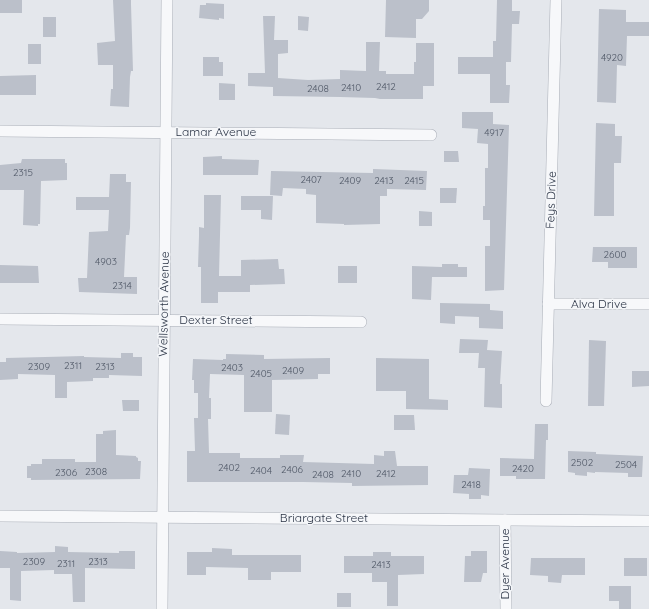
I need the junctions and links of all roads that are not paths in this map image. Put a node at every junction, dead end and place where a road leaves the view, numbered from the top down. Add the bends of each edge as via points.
1 (167, 0) edge
2 (556, 0) edge
3 (0, 131) edge
4 (166, 132) junction
5 (431, 134) dead end
6 (548, 304) junction
7 (649, 304) edge
8 (0, 319) edge
9 (164, 320) junction
10 (360, 322) dead end
11 (546, 401) dead end
12 (0, 516) edge
13 (163, 518) junction
14 (505, 520) junction
15 (649, 521) edge
16 (162, 609) edge
17 (506, 609) edge

1 - 4 street, Wellsworth Avenue
2 - 6 street, Feys Drive
3 - 4 street, Lamar Avenue
4 - 5 street, Lamar Avenue
4 - 9 street, Wellsworth Avenue
6 - 7 street, Alva Drive
6 - 11 street, Feys Drive
8 - 9 street, Dexter Street
9 - 10 street, Dexter Street
9 - 13 street, Wellsworth Avenue
12 - 13 street, Briargate Street
13 - 14 street, Briargate Street
13 - 16 street, Wellsworth Avenue
14 - 15 street, Briargate Street
14 - 17 street, Dyer Avenue

